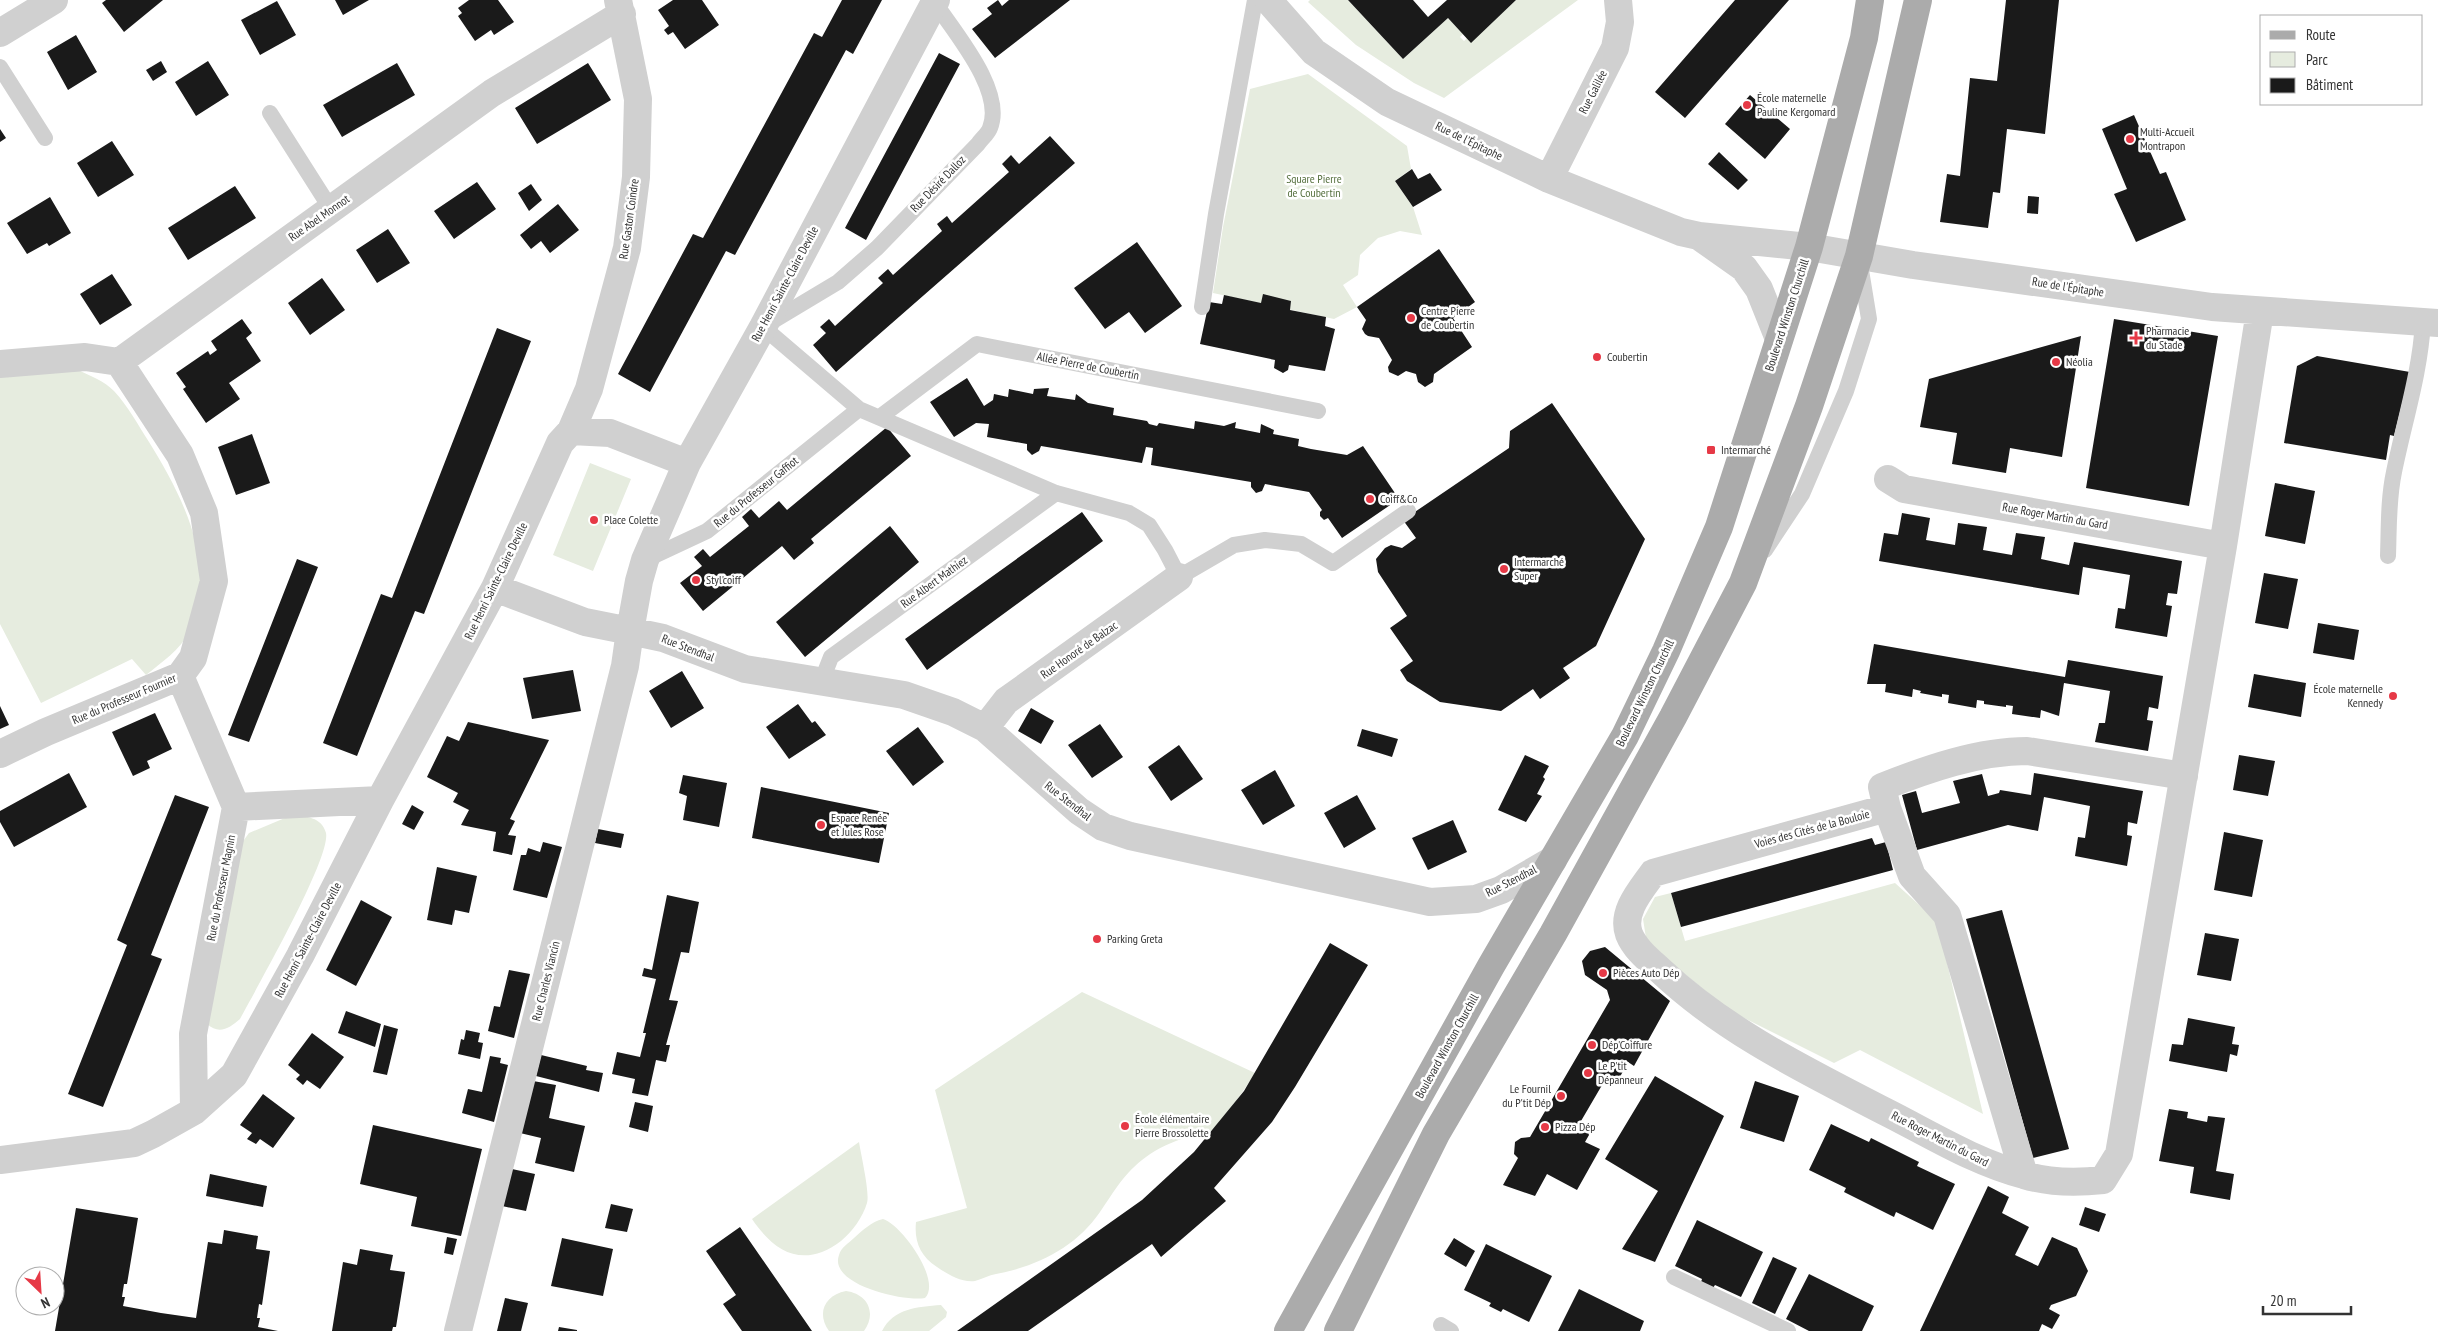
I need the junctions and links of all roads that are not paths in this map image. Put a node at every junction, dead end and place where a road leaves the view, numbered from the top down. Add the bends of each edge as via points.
1 (54, 0) edge
2 (1255, 0) edge
3 (1268, 0) edge
4 (1618, 0) edge
5 (1870, 0) edge
6 (1918, 0) edge
7 (938, 1) edge
8 (620, 7) edge
9 (0, 33) edge
10 (0, 67) edge
11 (270, 113) dead end
12 (44, 138) dead end
13 (1549, 179) junction
14 (331, 209) junction
15 (1699, 236) junction
16 (1809, 247) junction
17 (1859, 256) junction
18 (1202, 307) dead end
19 (2260, 311) junction
20 (2431, 323) edge
21 (763, 327) junction
22 (1779, 339) junction
23 (119, 362) junction
24 (0, 364) edge
25 (858, 409) junction
26 (1318, 411) dead end
27 (880, 417) junction
28 (571, 431) junction
29 (687, 463) junction
30 (1888, 479) dead end
31 (1056, 493) junction
32 (1408, 511) dead end
33 (2224, 546) junction
34 (2388, 556) dead end
35 (645, 560) junction
36 (1179, 577) junction
37 (495, 588) junction
38 (630, 631) junction
39 (180, 676) junction
40 (822, 680) junction
41 (985, 728) junction
42 (0, 754) edge
43 (2184, 776) junction
44 (380, 800) junction
45 (236, 807) junction
46 (1887, 808) junction
47 (1552, 860) junction
48 (1629, 934) joint
49 (194, 1111) junction
50 (0, 1160) edge
51 (2024, 1176) junction
52 (1674, 1277) dead end
53 (458, 1331) edge
54 (1288, 1331) edge
55 (1338, 1331) edge
56 (1788, 1331) edge

1 - 9 street
2 - 18 lane
3 - 13 street, Rue de l'Épitaphe via 1314,52 1387,102
4 - 13 street, Rue Galilée via 1620,22 1615,48
5 - 16 main road, Boulevard Winston Churchill via 1864,38
6 - 17 main road
7 - 21 street, Rue Henri Sainte-Claire Deville
7 - 21 lane, Rue Désiré Dalloz via 987,81 992,104 990,128 884,241 845,276 808,302
8 - 14 street, Rue Abel Monnot via 492,93
8 - 28 street, Rue Gaston Coindre via 638,98 634,195 627,248 589,389
10 - 12 lane
11 - 14 lane
13 - 15 street, Rue de l'Épitaphe via 1680,232
14 - 23 street, Rue Abel Monnot
15 - 16 street, Rue de l'Épitaphe
15 - 22 street, Rue de l'Épitaphe via 1744,268 1759,289
16 - 17 street, Rue de l'Épitaphe
16 - 22 main road, Boulevard Winston Churchill
17 - 19 street, Rue de l'Épitaphe
17 - 55 main road via 1809,406 1743,583 1553,934 1436,1134
19 - 20 street, Rue de l'Épitaphe
19 - 33 street, Rue Roger Martin du Gard
20 - 34 lane via 2393,474
21 - 25 lane
21 - 29 street, Rue Henri Sainte-Claire Deville
22 - 47 main road, Boulevard Winston Churchill via 1719,527 1666,651 1625,736
23 - 24 street via 85,357
23 - 39 street, Rue du Professeur Fournier via 180,455 204,513 214,580 193,658
25 - 27 lane
25 - 35 lane, Rue du Professeur Gaffiot via 707,531
26 - 27 lane, Allée Pierre de Coubertin via 977,344
27 - 31 lane
28 - 29 street via 610,433
28 - 37 street, Rue Henri Sainte-Claire Deville via 560,443
29 - 35 street
30 - 33 street, Rue Roger Martin du Gard via 1904,489
31 - 36 lane via 1129,513 1149,525
31 - 40 lane, Rue Albert Mathiez via 831,657
32 - 36 lane via 1333,563 1301,544 1265,540 1234,545
33 - 43 street, Rue Roger Martin du Gard
35 - 38 street
36 - 41 street, Rue Honoré de Balzac via 1006,700
37 - 38 street via 585,622
37 - 44 street, Rue Henri Sainte-Claire Deville
38 - 40 street, Rue Stendhal via 663,638 745,669
38 - 53 street, Rue Charles Viancin via 625,666
39 - 42 street, Rue du Professeur Fournier
39 - 45 street
40 - 41 street, Rue Stendhal via 904,695
41 - 47 street, Rue Stendhal via 1078,811 1103,827 1130,836 1430,902 1476,898 1501,890
43 - 46 street via 2010,751 1911,776 1882,787
43 - 51 street, Rue Roger Martin du Gard via 2119,1154 2103,1180 2065,1182
44 - 45 street
44 - 49 street, Rue Henri Sainte-Claire Deville via 234,1075
45 - 49 street, Rue du Professeur Magnin via 193,1034
46 - 48 street, Voies des Cités de la Bouloie via 1653,873 1632,903 1627,921
46 - 51 street, Voies des Cités de la Bouloie via 1912,876 1947,915
47 - 54 main road, Boulevard Winston Churchill
48 - 51 street, Rue Roger Martin du Gard via 1639,951 1689,997 1770,1051 1984,1162
49 - 50 street, Rue Henri Sainte-Claire Deville via 134,1143
52 - 56 lane

